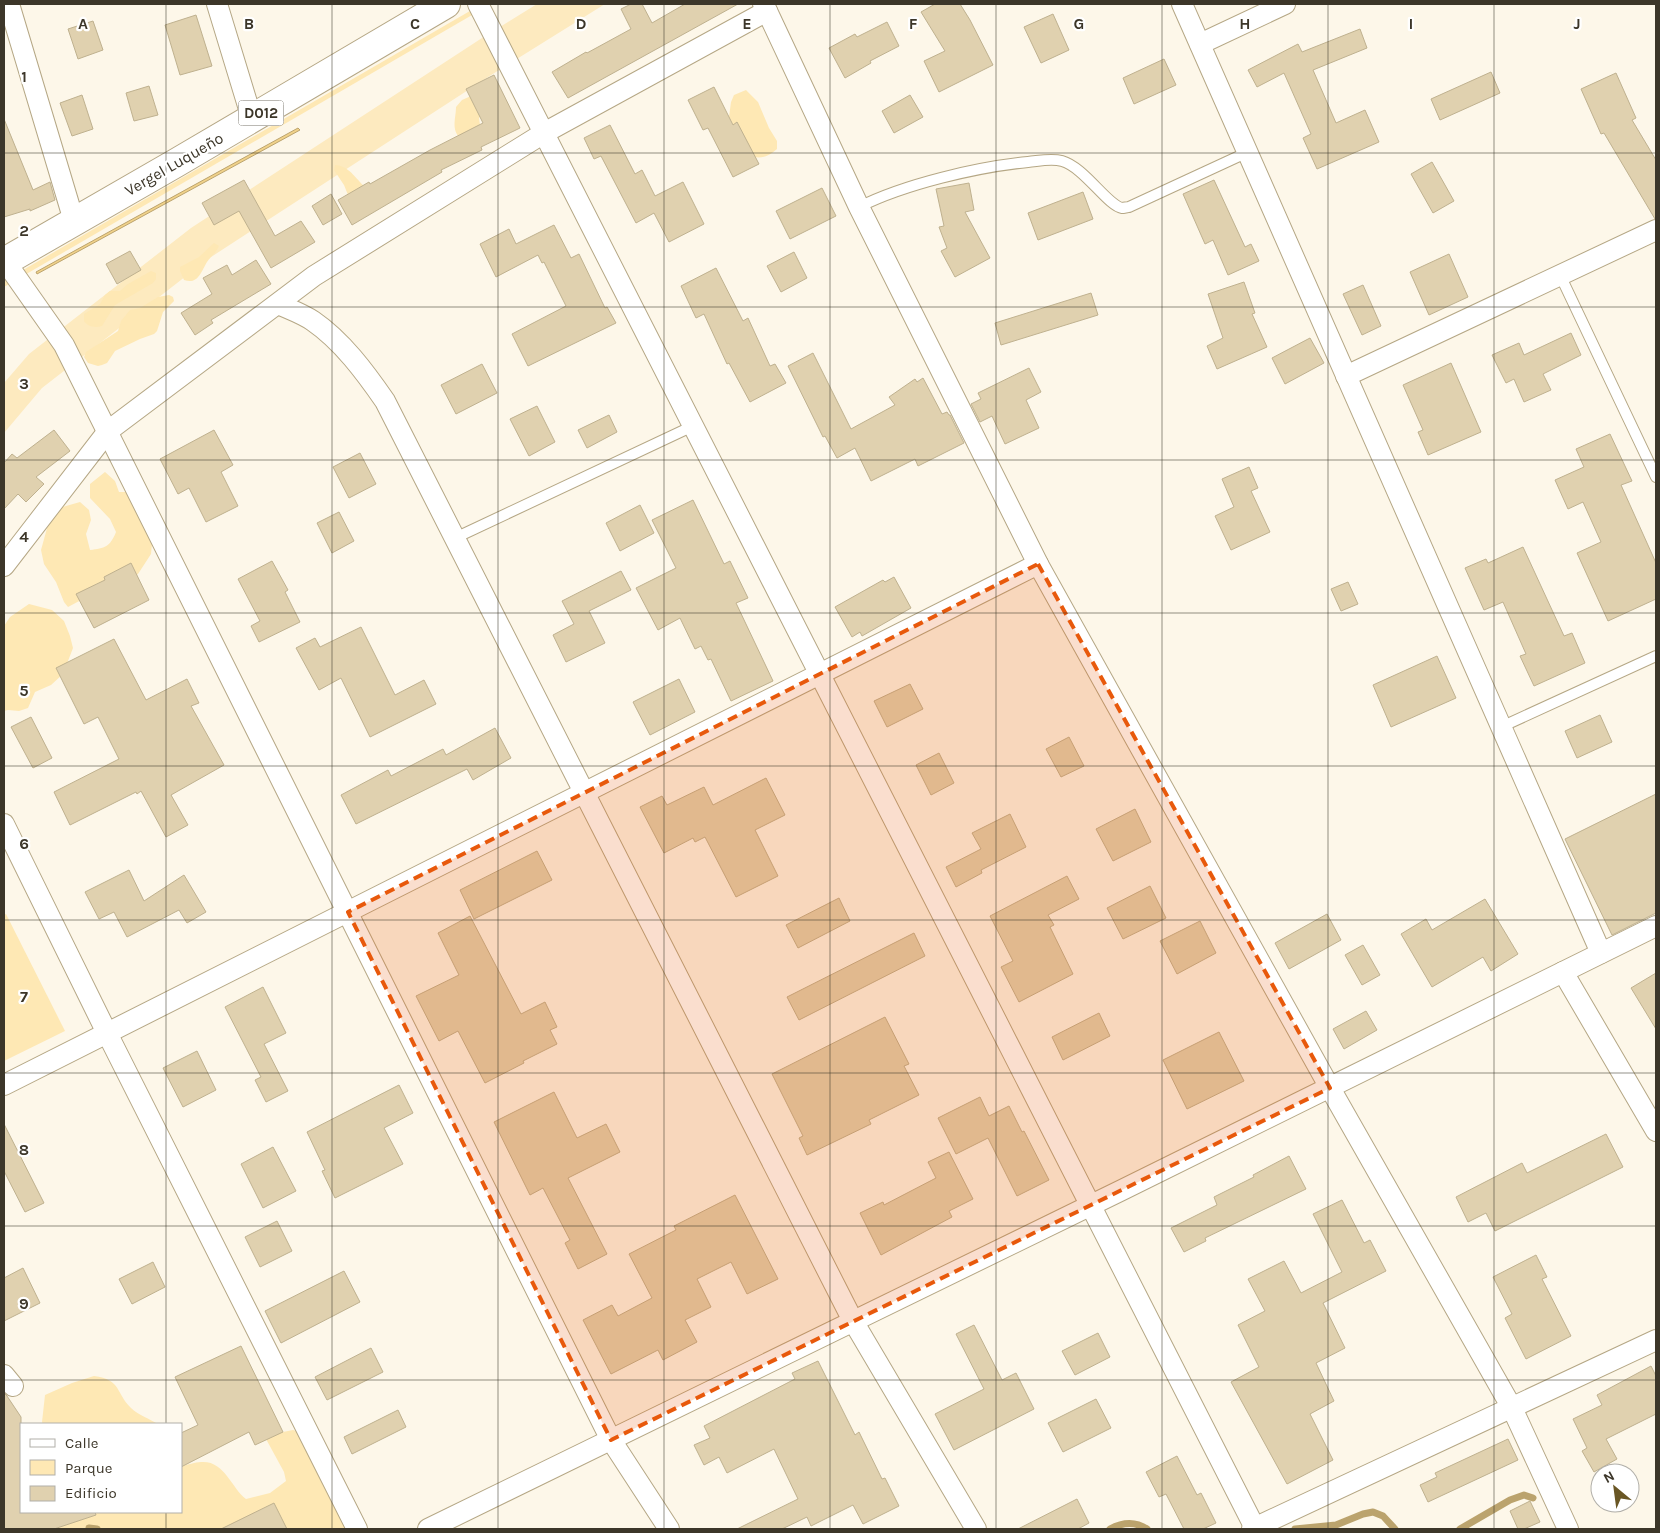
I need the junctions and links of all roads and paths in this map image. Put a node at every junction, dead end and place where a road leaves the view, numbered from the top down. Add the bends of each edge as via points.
1 (9, 4) edge
2 (217, 4) edge
3 (446, 4) edge
4 (478, 4) edge
5 (1182, 4) edge
6 (1286, 4) edge
7 (765, 7) edge
8 (1200, 44) junction
9 (252, 119) junction
10 (544, 133) junction
11 (1248, 152) junction
12 (859, 207) junction
13 (74, 222) junction
14 (1656, 230) edge
15 (4, 262) edge
16 (1560, 275) junction
17 (278, 304) junction
18 (1346, 376) junction
19 (693, 426) junction
20 (108, 432) junction
21 (1656, 477) edge
22 (455, 538) junction
23 (1038, 564) junction
24 (4, 566) edge
25 (1656, 656) edge
26 (819, 674) junction
27 (1501, 727) junction
28 (584, 793) junction
29 (4, 824) edge
30 (348, 912) junction
31 (1656, 926) edge
32 (1601, 953) junction
33 (1563, 972) junction
34 (106, 1034) junction
35 (4, 1085) edge
36 (1330, 1088) junction
37 (1656, 1131) edge
38 (1090, 1206) junction
39 (854, 1322) junction
40 (1656, 1340) edge
41 (1512, 1408) junction
42 (612, 1440) junction
43 (357, 1529) edge
44 (428, 1529) edge
45 (669, 1529) edge
46 (976, 1529) edge
47 (1253, 1529) edge
48 (1568, 1529) edge

1 - 13 street
2 - 9 street
3 - 9 main road, Vergel Luqueño / D012
4 - 10 street
5 - 8 street
6 - 8 street
7 - 10 street
7 - 12 street
8 - 11 street
9 - 13 main road, Vergel Luqueño / D012
10 - 17 street via 314,276
10 - 19 street
11 - 12 lane via 1130,207 1121,208 1113,204 1073,166 1063,161 1047,160 971,171 908,188
11 - 18 street
12 - 23 street
13 - 15 main road, Vergel Luqueño / D012
14 - 16 street
15 - 20 street via 64,345
16 - 18 street
16 - 21 lane
17 - 20 street
17 - 22 street via 312,320 334,338 368,376 385,401
18 - 27 street
19 - 22 lane
19 - 26 street
20 - 24 street
20 - 30 street
22 - 28 street
23 - 26 street
23 - 36 street
25 - 27 lane
26 - 28 street
26 - 38 street
27 - 32 street
28 - 30 street
28 - 39 street
29 - 34 street
30 - 34 street
30 - 42 street
31 - 32 street
32 - 33 street
33 - 36 street
33 - 37 street
34 - 35 street
34 - 43 street
36 - 38 street
36 - 41 street
38 - 39 street
38 - 47 street
39 - 42 street
39 - 46 street
40 - 41 street
41 - 47 street
41 - 48 street
42 - 44 street
42 - 45 street

